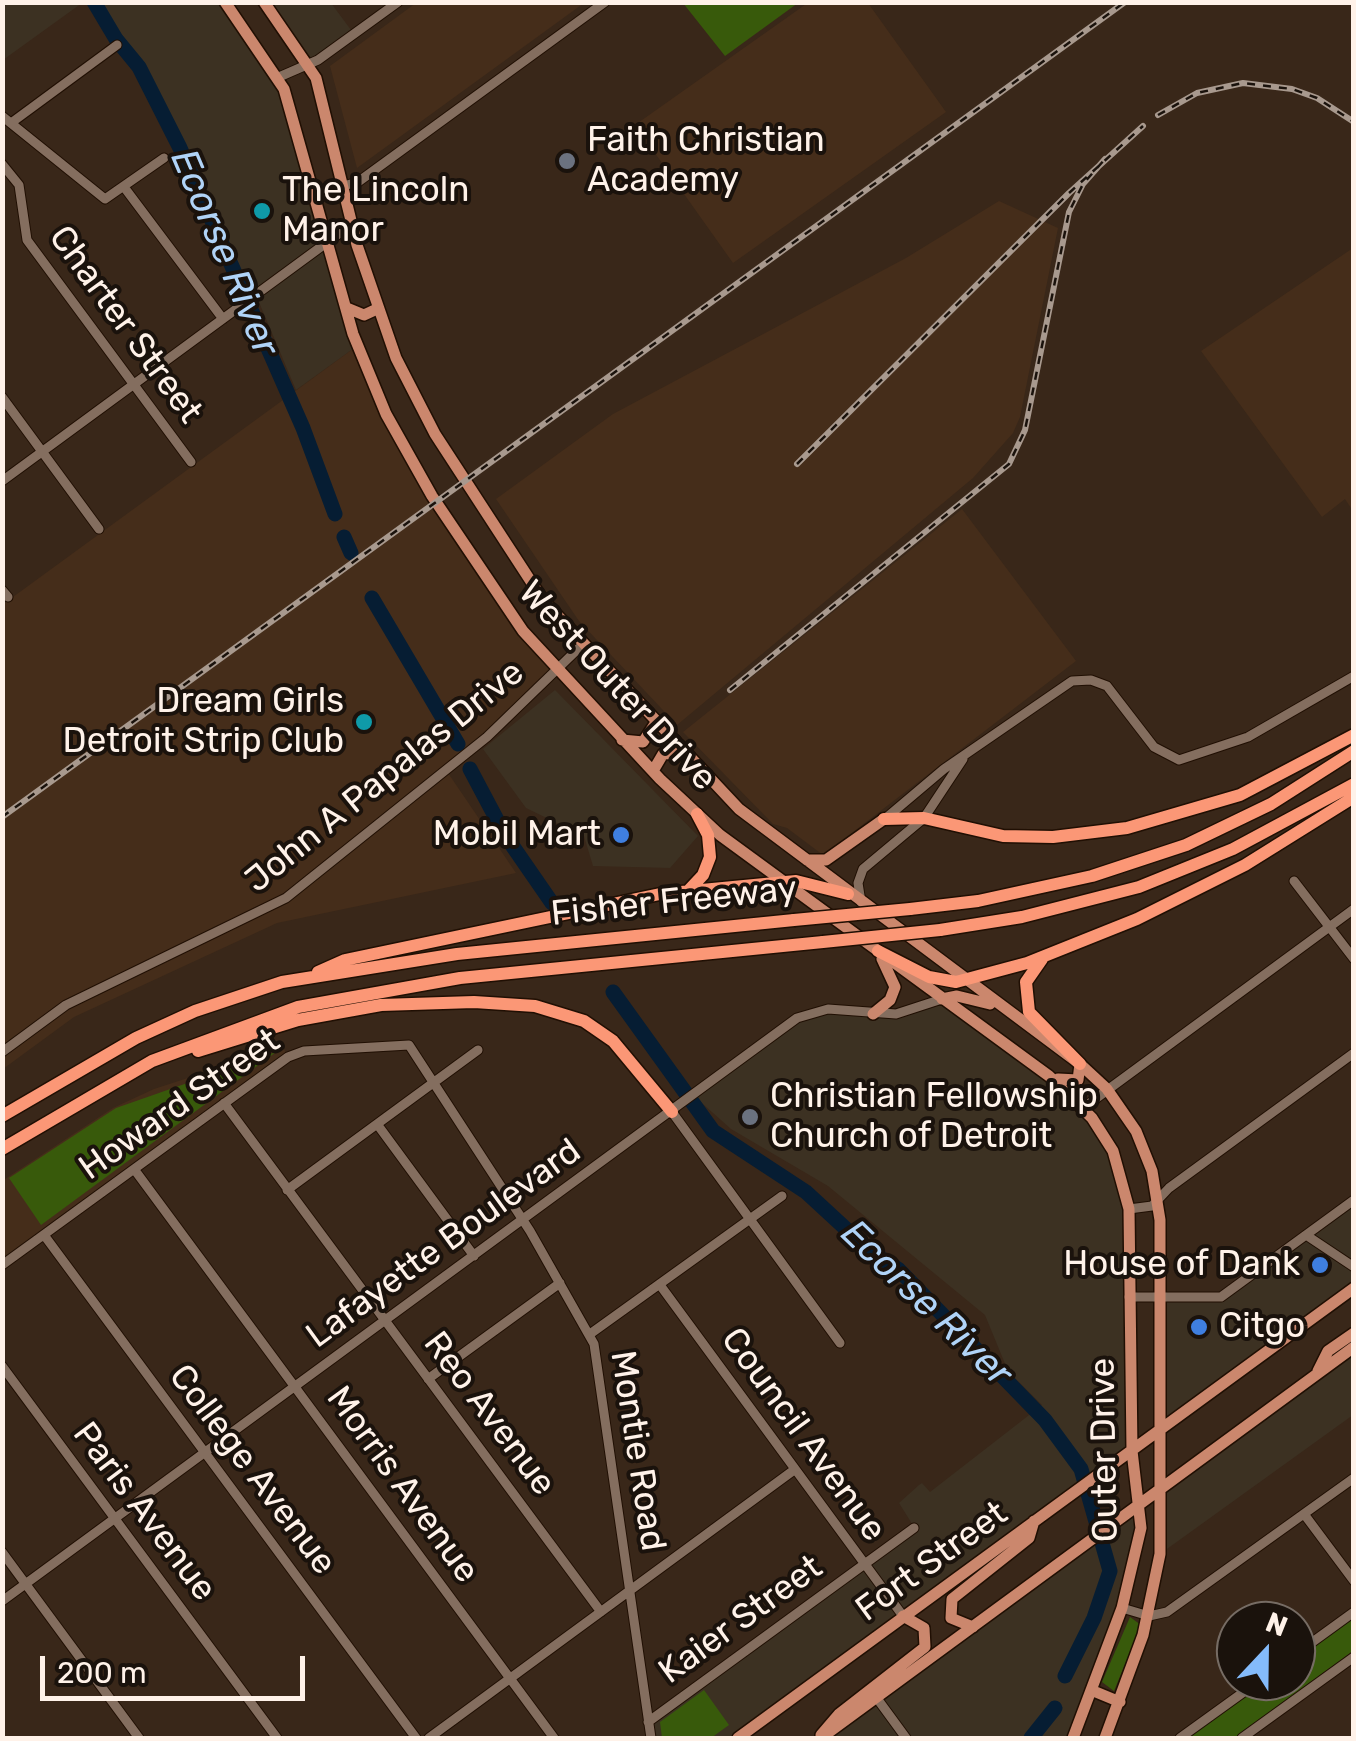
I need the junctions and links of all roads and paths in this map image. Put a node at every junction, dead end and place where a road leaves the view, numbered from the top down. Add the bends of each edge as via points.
1 (225, 2) edge
2 (264, 2) edge
3 (398, 2) edge
4 (605, 2) edge
5 (116, 45) dead end
6 (309, 64) junction
7 (279, 77) junction
8 (7, 119) edge
9 (164, 158) dead end
10 (2, 164) edge
11 (343, 186) junction
12 (124, 187) junction
13 (352, 224) junction
14 (328, 244) junction
15 (347, 308) junction
16 (376, 309) junction
17 (223, 319) junction
18 (133, 386) junction
19 (2, 397) edge
20 (42, 452) junction
21 (190, 462) dead end
22 (2, 482) edge
23 (99, 529) dead end
24 (581, 646) junction
25 (558, 672) junction
26 (1354, 676) edge
27 (655, 724) junction
28 (1354, 735) edge
29 (622, 740) junction
30 (1354, 751) edge
31 (968, 752) junction
32 (682, 753) junction
33 (652, 771) junction
34 (1354, 784) edge
35 (1354, 797) edge
36 (697, 814) junction
37 (924, 818) junction
38 (884, 820) junction
39 (796, 856) junction
40 (1294, 881) dead end
41 (783, 882) junction
42 (688, 892) junction
43 (848, 894) junction
44 (862, 904) junction
45 (1354, 909) edge
46 (1328, 927) junction
47 (878, 951) junction
48 (1044, 957) junction
49 (1354, 959) edge
50 (303, 978) junction
51 (967, 982) junction
52 (942, 998) junction
53 (999, 1006) junction
54 (873, 1014) junction
55 (407, 1044) joint
56 (478, 1050) dead end
57 (2, 1052) edge
58 (1354, 1054) edge
59 (152, 1061) junction
60 (1080, 1064) junction
61 (1049, 1076) junction
62 (433, 1082) junction
63 (1107, 1089) junction
64 (224, 1103) junction
65 (678, 1107) junction
66 (1083, 1108) junction
67 (2, 1116) edge
68 (377, 1124) junction
69 (2, 1149) edge
70 (134, 1169) junction
71 (287, 1190) junction
72 (782, 1196) dead end
73 (1159, 1200) junction
74 (1354, 1200) edge
75 (1129, 1209) junction
76 (750, 1219) junction
77 (523, 1221) junction
78 (44, 1235) junction
79 (1306, 1235) junction
80 (474, 1256) junction
81 (2, 1265) edge
82 (1354, 1267) edge
83 (560, 1282) junction
84 (660, 1285) junction
85 (1354, 1288) edge
86 (1129, 1297) junction
87 (1159, 1297) junction
88 (384, 1321) junction
89 (1354, 1333) edge
90 (590, 1334) junction
91 (840, 1343) dead end
92 (1354, 1346) edge
93 (2, 1366) edge
94 (1316, 1375) junction
95 (428, 1379) junction
96 (296, 1386) junction
97 (1158, 1430) junction
98 (1132, 1451) junction
99 (205, 1452) junction
100 (794, 1470) junction
101 (1354, 1478) edge
102 (1160, 1489) junction
103 (1141, 1504) junction
104 (1304, 1514) junction
105 (116, 1518) junction
106 (1034, 1522) junction
107 (914, 1528) dead end
108 (2, 1552) edge
109 (864, 1564) junction
110 (1354, 1581) edge
111 (26, 1584) junction
112 (630, 1590) junction
113 (2, 1601) edge
114 (1122, 1608) junction
115 (602, 1612) junction
116 (1354, 1612) edge
117 (903, 1616) junction
118 (1149, 1616) junction
119 (974, 1627) junction
120 (1316, 1640) edge
121 (1354, 1657) edge
122 (510, 1679) junction
123 (1091, 1690) junction
124 (876, 1697) junction
125 (1231, 1701) edge
126 (1120, 1702) junction
127 (648, 1722) junction
128 (139, 1738) edge
129 (277, 1738) edge
130 (416, 1738) edge
131 (429, 1738) edge
132 (554, 1738) edge
133 (650, 1738) edge
134 (738, 1738) edge
135 (820, 1738) edge
136 (906, 1738) edge
137 (1073, 1738) edge
138 (1105, 1738) edge
139 (1180, 1738) edge
140 (1242, 1738) edge

1 - 7 main road, West Outer Drive
2 - 6 main road, West Outer Drive
3 - 6 street
4 - 11 street via 358,182
5 - 8 street
6 - 7 street
6 - 11 main road, West Outer Drive
7 - 14 main road, West Outer Drive
8 - 12 street via 105,199
9 - 12 street
10 - 18 street, Charter Street via 19,185 27,240
11 - 13 main road, West Outer Drive
12 - 17 street
13 - 14 street
13 - 16 main road, West Outer Drive
14 - 15 main road, West Outer Drive
14 - 17 street
15 - 16 main road via 364,315
15 - 25 main road, West Outer Drive via 375,391 410,460 492,590
16 - 24 main road, West Outer Drive via 435,434 518,565
17 - 18 street
18 - 20 street
18 - 21 street, Charter Street
19 - 20 street
20 - 22 street
20 - 23 street
24 - 25 street, John A Papalas Drive
24 - 27 main road, West Outer Drive
25 - 29 main road, West Outer Drive
25 - 57 street, John A Papalas Drive via 274,906 66,1005
26 - 31 street via 1248,737 1179,760 1154,747 1114,691 1078,679
27 - 29 main road via 643,742
27 - 32 main road, West Outer Drive
28 - 37 highway via 1240,795 1127,828 1004,836
29 - 33 main road, West Outer Drive
30 - 50 highway, Fisher Freeway, bridge via 1272,804 1186,845 1012,894 457,954
31 - 37 street
31 - 38 street
32 - 33 main road via 663,754
32 - 39 main road, West Outer Drive
33 - 36 main road, West Outer Drive
34 - 59 highway, Fisher Freeway, bridge via 1248,842 1066,908 940,930 392,987 281,1012
35 - 48 highway via 1245,864
36 - 41 main road, West Outer Drive
36 - 42 highway via 710,857
37 - 38 highway
37 - 44 street via 862,869
38 - 39 main road via 826,860
39 - 43 main road, West Outer Drive
40 - 46 street
41 - 42 highway
41 - 43 highway
41 - 47 main road, West Outer Drive
42 - 50 highway via 345,960
43 - 44 main road, West Outer Drive
44 - 51 main road, West Outer Drive
45 - 46 street
46 - 49 street
46 - 63 street
47 - 51 highway via 929,976
47 - 52 main road, West Outer Drive
47 - 54 main road via 895,987
48 - 51 highway
48 - 60 highway via 1026,982 1029,1012
50 - 67 highway, Fisher Freeway via 170,1022
51 - 53 main road, West Outer Drive
52 - 53 main road
52 - 54 street, Lafayette Boulevard via 896,1014
52 - 61 main road, West Outer Drive
53 - 60 main road, West Outer Drive
54 - 65 street, Lafayette Boulevard via 828,1008 797,1018
55 - 62 street, Montie Road
55 - 64 street, Howard Street via 296,1053
56 - 62 street
58 - 73 street
59 - 65 highway via 350,1010 434,1002 535,1006 601,1032
59 - 69 highway, Fisher Freeway
60 - 61 main road via 1074,1083
60 - 63 main road, West Outer Drive
61 - 66 main road, West Outer Drive
62 - 68 street
62 - 77 street, Montie Road
63 - 66 street
63 - 73 main road, West Outer Drive via 1136,1131
64 - 70 street, Howard Street
64 - 71 street, Reo Avenue
65 - 76 street
65 - 77 street, Lafayette Boulevard
66 - 75 main road, West Outer Drive via 1113,1151
68 - 71 street
68 - 80 street
70 - 78 street, Howard Street
70 - 96 street, Morris Avenue
71 - 88 street, Reo Avenue
72 - 76 street
73 - 75 street
73 - 87 main road, West Outer Drive
74 - 79 street
75 - 86 main road, Outer Drive
76 - 84 street
76 - 91 street
77 - 80 street, Lafayette Boulevard
77 - 83 street, Montie Road
78 - 81 street, Howard Street
78 - 99 street, College Avenue
79 - 82 street
79 - 87 street via 1221,1297
80 - 88 street, Lafayette Boulevard
83 - 90 street, Montie Road
83 - 95 street
84 - 90 street
84 - 100 street, Council Avenue
85 - 97 main road, Fort Street
86 - 87 street
86 - 98 main road, Outer Drive
87 - 97 main road, West Outer Drive
88 - 95 street, Reo Avenue
88 - 96 street, Lafayette Boulevard
89 - 94 main road via 1328,1351
90 - 112 street, Montie Road
92 - 94 main road
93 - 105 street, Paris Avenue
94 - 102 main road
95 - 115 street, Reo Avenue
96 - 99 street, Lafayette Boulevard
96 - 122 street, Morris Avenue
97 - 98 main road, Fort Street
97 - 102 main road, West Outer Drive
98 - 103 main road, Outer Drive
98 - 106 main road, Fort Street
99 - 105 street, Lafayette Boulevard
99 - 130 street, College Avenue
100 - 109 street, Council Avenue
100 - 112 street
101 - 104 street
102 - 103 main road
102 - 118 main road, West Outer Drive via 1160,1554
103 - 114 main road, Outer Drive
103 - 119 main road
104 - 110 street
104 - 118 street via 1166,1612
105 - 111 street, Lafayette Boulevard
105 - 129 street, Paris Avenue
106 - 117 main road, Fort Street
106 - 119 main road via 1029,1538 952,1599 951,1618
107 - 109 street, Kaier Street
108 - 111 street
109 - 117 street, Council Avenue
109 - 127 street, Kaier Street
111 - 113 street, Lafayette Boulevard
111 - 128 street
112 - 115 street
112 - 127 street, Montie Road
114 - 118 street
114 - 123 main road, Outer Drive
115 - 122 street
116 - 120 street
117 - 134 main road, Fort Street
117 - 135 main road via 924,1628 925,1647 839,1714
118 - 126 main road
119 - 124 main road
121 - 140 street
122 - 131 street
122 - 132 street, Morris Avenue
123 - 126 main road
123 - 137 main road, Outer Drive
124 - 135 main road
124 - 136 street
125 - 139 street
126 - 138 main road
127 - 133 street, Montie Road

